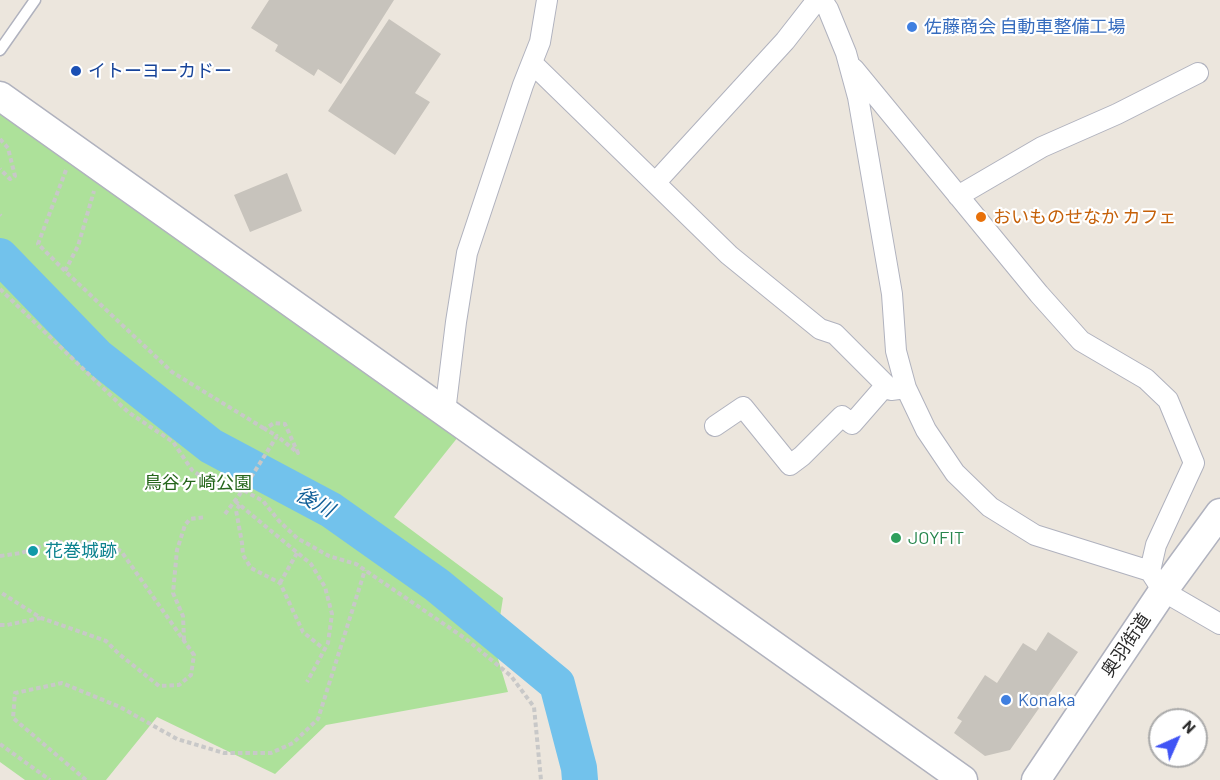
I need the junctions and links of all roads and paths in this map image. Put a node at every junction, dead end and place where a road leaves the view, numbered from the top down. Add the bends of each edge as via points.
1 (35, 0) edge
2 (547, 0) edge
3 (817, 0) edge
4 (822, 0) edge
5 (0, 50) edge
6 (532, 63) junction
7 (849, 64) junction
8 (1198, 73) dead end
9 (0, 96) edge
10 (0, 139) edge
11 (69, 164) dead end
12 (0, 169) edge
13 (655, 183) junction
14 (96, 184) dead end
15 (958, 196) junction
16 (65, 272) junction
17 (0, 289) edge
18 (886, 385) junction
19 (906, 387) junction
20 (446, 412) junction
21 (715, 426) dead end
22 (265, 429) junction
23 (277, 436) junction
24 (243, 490) junction
25 (235, 501) junction
26 (240, 505) junction
27 (1220, 513) edge
28 (225, 514) dead end
29 (206, 517) dead end
30 (297, 553) junction
31 (0, 556) edge
32 (365, 570) junction
33 (1156, 581) junction
34 (280, 583) junction
35 (0, 592) edge
36 (41, 618) junction
37 (1220, 624) edge
38 (0, 625) edge
39 (184, 641) junction
40 (324, 650) junction
41 (308, 682) dead end
42 (0, 744) edge
43 (50, 780) edge
44 (86, 780) edge
45 (541, 780) edge
46 (963, 780) edge
47 (1036, 780) edge

1 - 5 lane
2 - 6 street
3 - 13 street via 785,41
4 - 7 street
6 - 13 street
6 - 20 street via 467,253
7 - 15 street
7 - 19 street via 892,294 896,351
8 - 15 street via 1042,147
9 - 20 street
10 - 12 path via 8,148 15,176 9,179
11 - 16 path via 38,244
13 - 18 street via 729,255 820,329 835,334
14 - 16 path via 78,246
15 - 33 street via 1081,341 1146,379 1168,400 1194,463 1156,545
16 - 22 path via 172,372
17 - 24 path via 128,412 173,442 192,470 210,483
18 - 19 street via 891,390
18 - 21 street via 852,424 842,416 790,465 743,407
19 - 33 street via 926,430 955,473 990,507 1035,535
20 - 46 street
22 - 23 path
22 - 23 path via 274,423 285,424 298,453
23 - 24 path
24 - 25 path
24 - 32 path via 263,501 297,538
25 - 26 path
25 - 28 path
26 - 30 path
26 - 34 path via 237,510 243,555 251,568
27 - 33 street, 奥羽街道
29 - 39 path via 190,519 177,550 173,593 183,616
30 - 34 path
30 - 40 path via 311,564 326,587 332,614
31 - 39 path via 54,542 101,543 121,551
32 - 44 path via 318,719 293,743 272,753 224,753 177,739 120,707 62,683 15,693 13,718
32 - 45 path via 466,639 511,676 534,707
33 - 37 street
33 - 47 street, 奥羽街道
34 - 40 path via 303,632
35 - 36 path
36 - 38 path
36 - 39 path via 106,641 159,686 179,685 191,675 194,655
40 - 41 path
42 - 43 path

